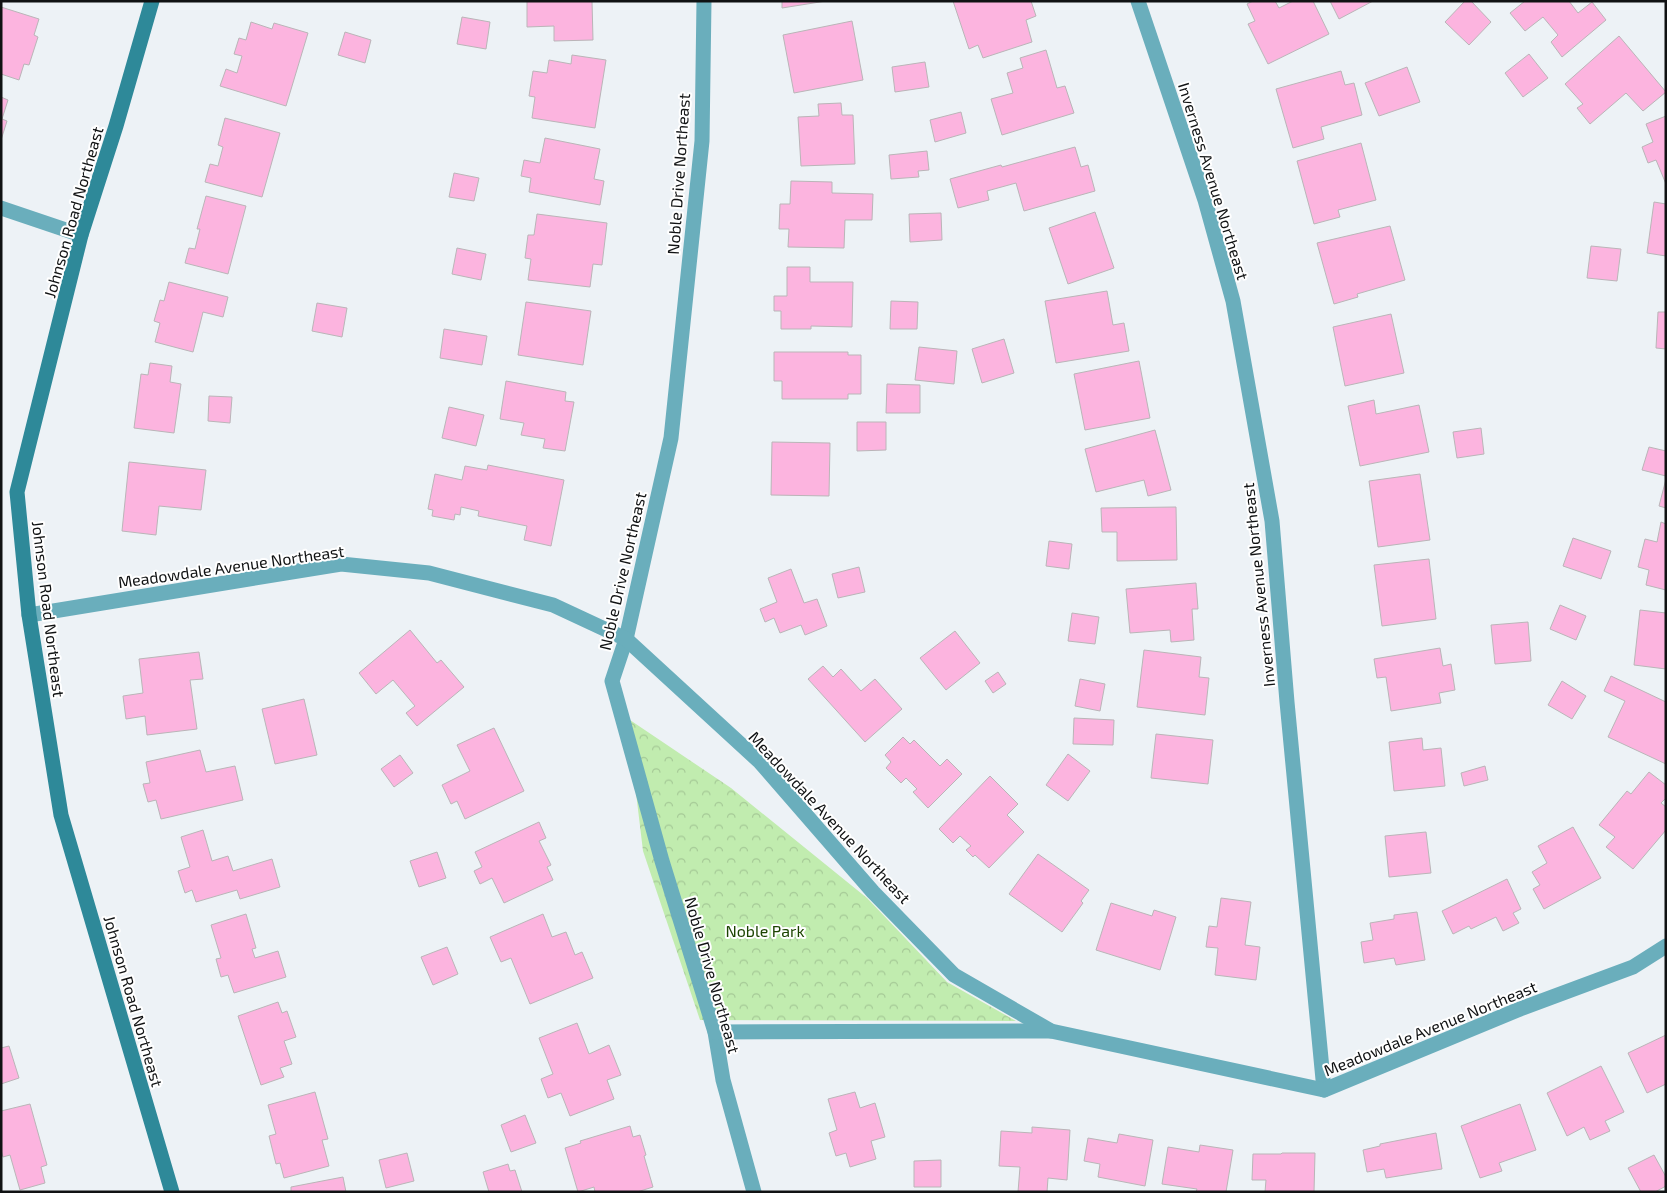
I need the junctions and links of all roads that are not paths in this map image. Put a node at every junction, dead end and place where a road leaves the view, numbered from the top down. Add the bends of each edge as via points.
1 (152, 1) edge
2 (704, 1) edge
3 (1138, 1) edge
4 (1, 208) edge
5 (82, 235) junction
6 (28, 615) junction
7 (626, 639) junction
8 (1666, 946) edge
9 (1052, 1031) junction
10 (715, 1032) junction
11 (1324, 1090) junction
12 (172, 1192) edge
13 (754, 1192) edge

1 - 5 street, Johnson Road Northeast
2 - 7 street, Noble Drive Northeast via 702,140 671,438
3 - 11 street, Inverness Avenue Northeast via 1205,200 1233,301 1270,512
4 - 5 street
5 - 6 street, Johnson Road Northeast via 17,492
6 - 7 street, Meadowdale Avenue Northeast via 341,564 429,573 544,603
6 - 12 street, Johnson Road Northeast via 61,815
7 - 9 street, Meadowdale Avenue Northeast via 760,762 873,892 954,975
7 - 10 street, Noble Drive Northeast via 612,681 662,861
8 - 11 street, Meadowdale Avenue Northeast via 1633,967 1520,1009
9 - 10 street, Meadowdale Avenue Northeast
9 - 11 street, Meadowdale Avenue Northeast
10 - 13 street, Noble Drive Northeast via 724,1080

